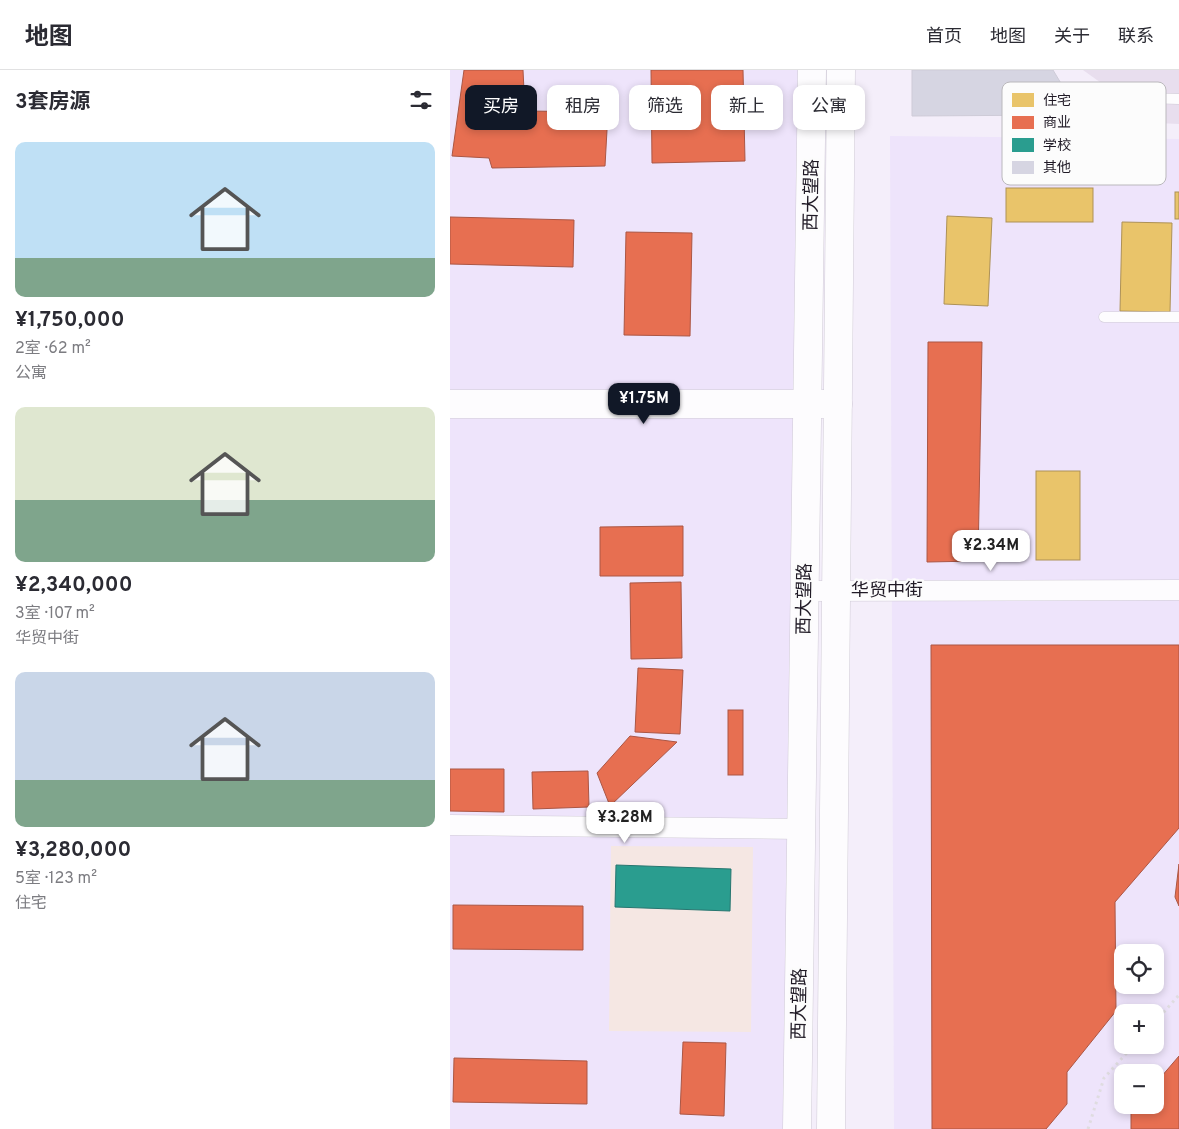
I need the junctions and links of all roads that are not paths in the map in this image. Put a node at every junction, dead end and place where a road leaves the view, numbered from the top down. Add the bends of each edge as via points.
1 (812, 70) edge
2 (841, 70) edge
3 (1166, 99) edge
4 (1179, 99) edge
5 (1179, 316) edge
6 (1104, 317) dead end
7 (450, 404) edge
8 (806, 404) junction
9 (838, 404) junction
10 (836, 590) junction
11 (1179, 590) edge
12 (804, 591) junction
13 (450, 825) edge
14 (801, 829) junction
15 (797, 1129) edge
16 (831, 1129) edge

1 - 8 main road, 西大望路
2 - 9 main road, 西大望路
3 - 4 lane
5 - 6 lane
7 - 8 main road
8 - 9 main road
8 - 12 main road, 西大望路
9 - 10 main road, 西大望路
10 - 11 street, 华贸中街
10 - 12 street, 华贸中街
10 - 16 main road, 西大望路
12 - 14 main road, 西大望路
13 - 14 street
14 - 15 main road, 西大望路

